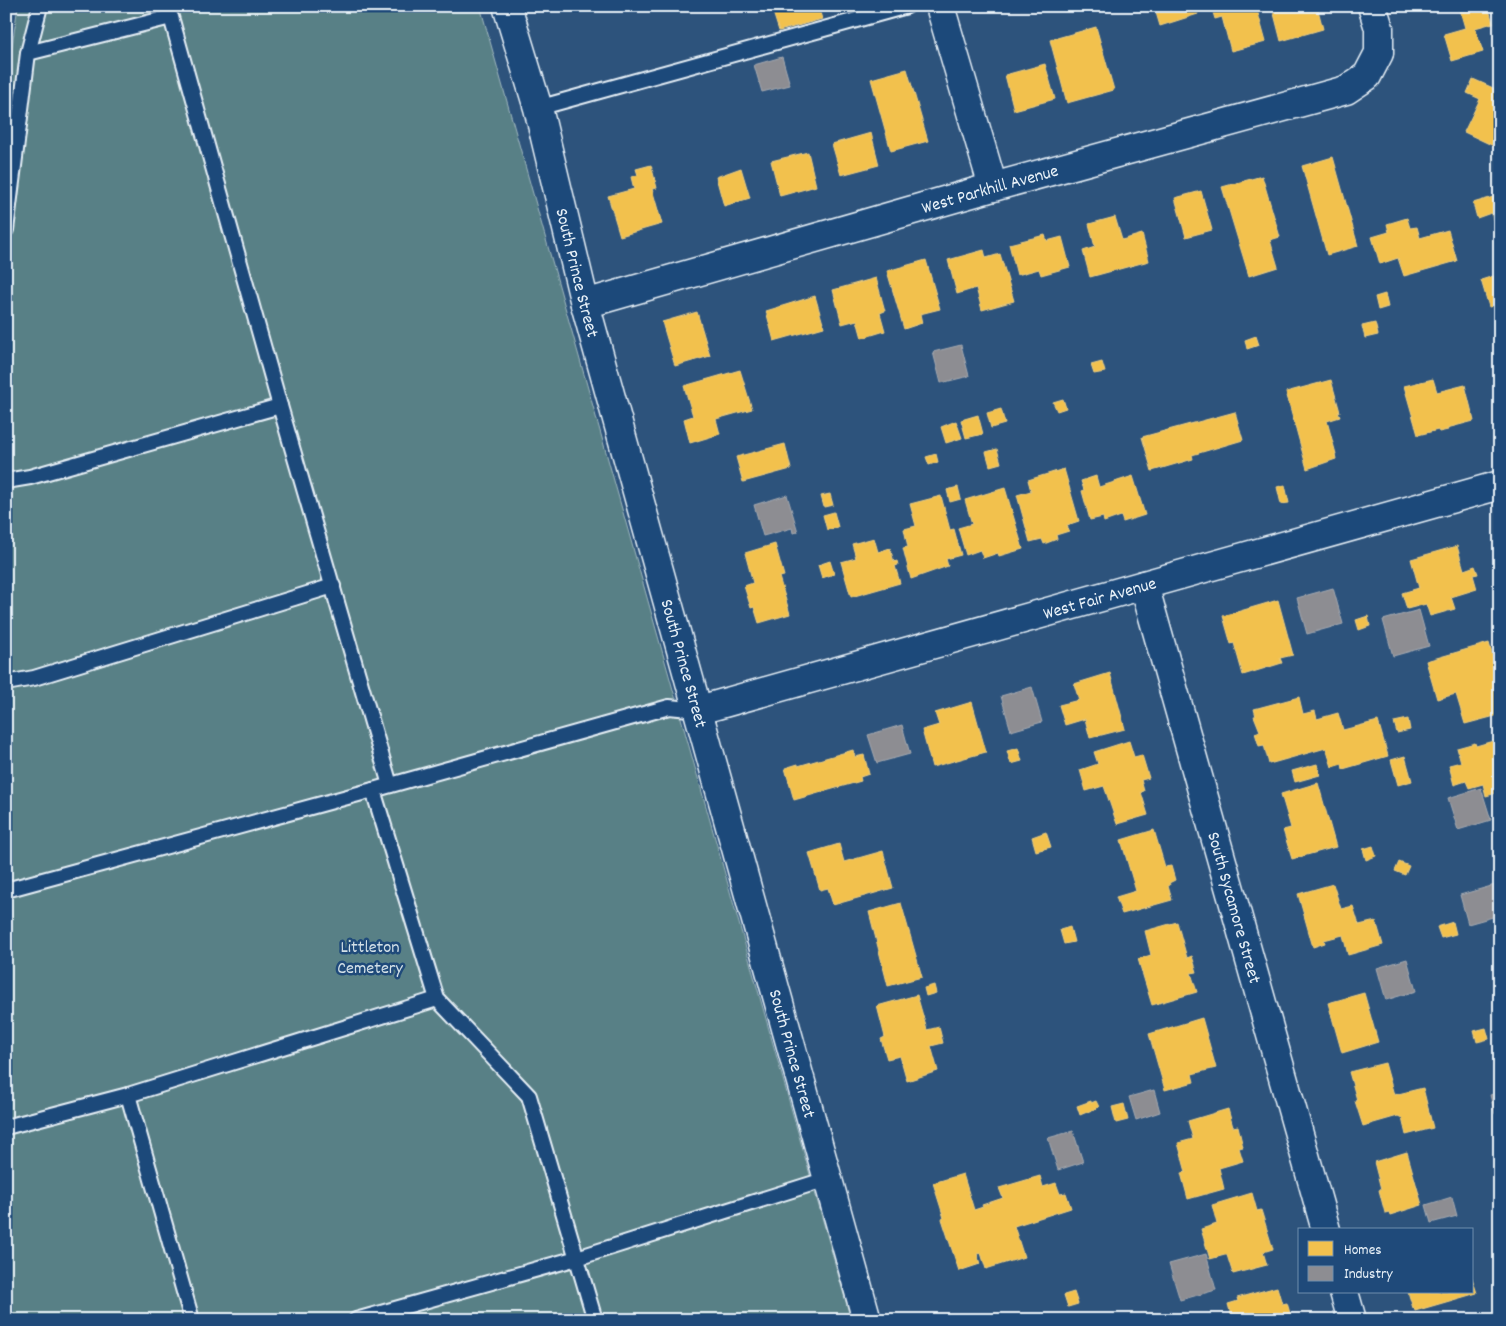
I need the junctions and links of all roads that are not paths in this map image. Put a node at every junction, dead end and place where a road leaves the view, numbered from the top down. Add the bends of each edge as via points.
1 (40, 6) edge
2 (507, 6) edge
3 (908, 6) edge
4 (940, 6) edge
5 (1372, 6) edge
6 (28, 54) junction
7 (538, 108) junction
8 (993, 187) junction
9 (6, 230) edge
10 (585, 304) junction
11 (280, 406) junction
12 (6, 481) edge
13 (1500, 485) edge
14 (1144, 585) junction
15 (333, 586) junction
16 (6, 683) edge
17 (699, 710) junction
18 (390, 786) junction
19 (373, 790) junction
20 (6, 890) edge
21 (437, 999) junction
22 (128, 1095) junction
23 (6, 1127) edge
24 (828, 1179) junction
25 (1325, 1228) edge
26 (577, 1258) junction
27 (1345, 1294) edge
28 (192, 1320) edge
29 (356, 1320) edge
30 (595, 1320) edge
31 (867, 1320) edge
32 (1352, 1320) edge

1 - 6 lane
2 - 7 street, South Prince Street
3 - 7 lane
4 - 8 street
5 - 8 street, West Parkhill Avenue via 1379,28 1379,53 1368,76 1346,90
6 - 9 lane
6 - 11 lane via 171,17
7 - 10 street, South Prince Street
8 - 10 street, West Parkhill Avenue
10 - 17 street, South Prince Street
11 - 12 lane
11 - 15 lane
13 - 14 street, West Fair Avenue
14 - 17 street, West Fair Avenue
14 - 25 street, South Sycamore Street
15 - 16 lane via 34,678
15 - 18 lane
17 - 18 lane via 669,707
17 - 24 street, South Prince Street
18 - 19 lane
19 - 20 lane
19 - 21 lane
21 - 22 lane
21 - 26 lane via 529,1096
22 - 23 lane
22 - 28 lane
24 - 26 lane
24 - 31 street, South Prince Street
26 - 29 lane
26 - 30 lane
27 - 32 street

